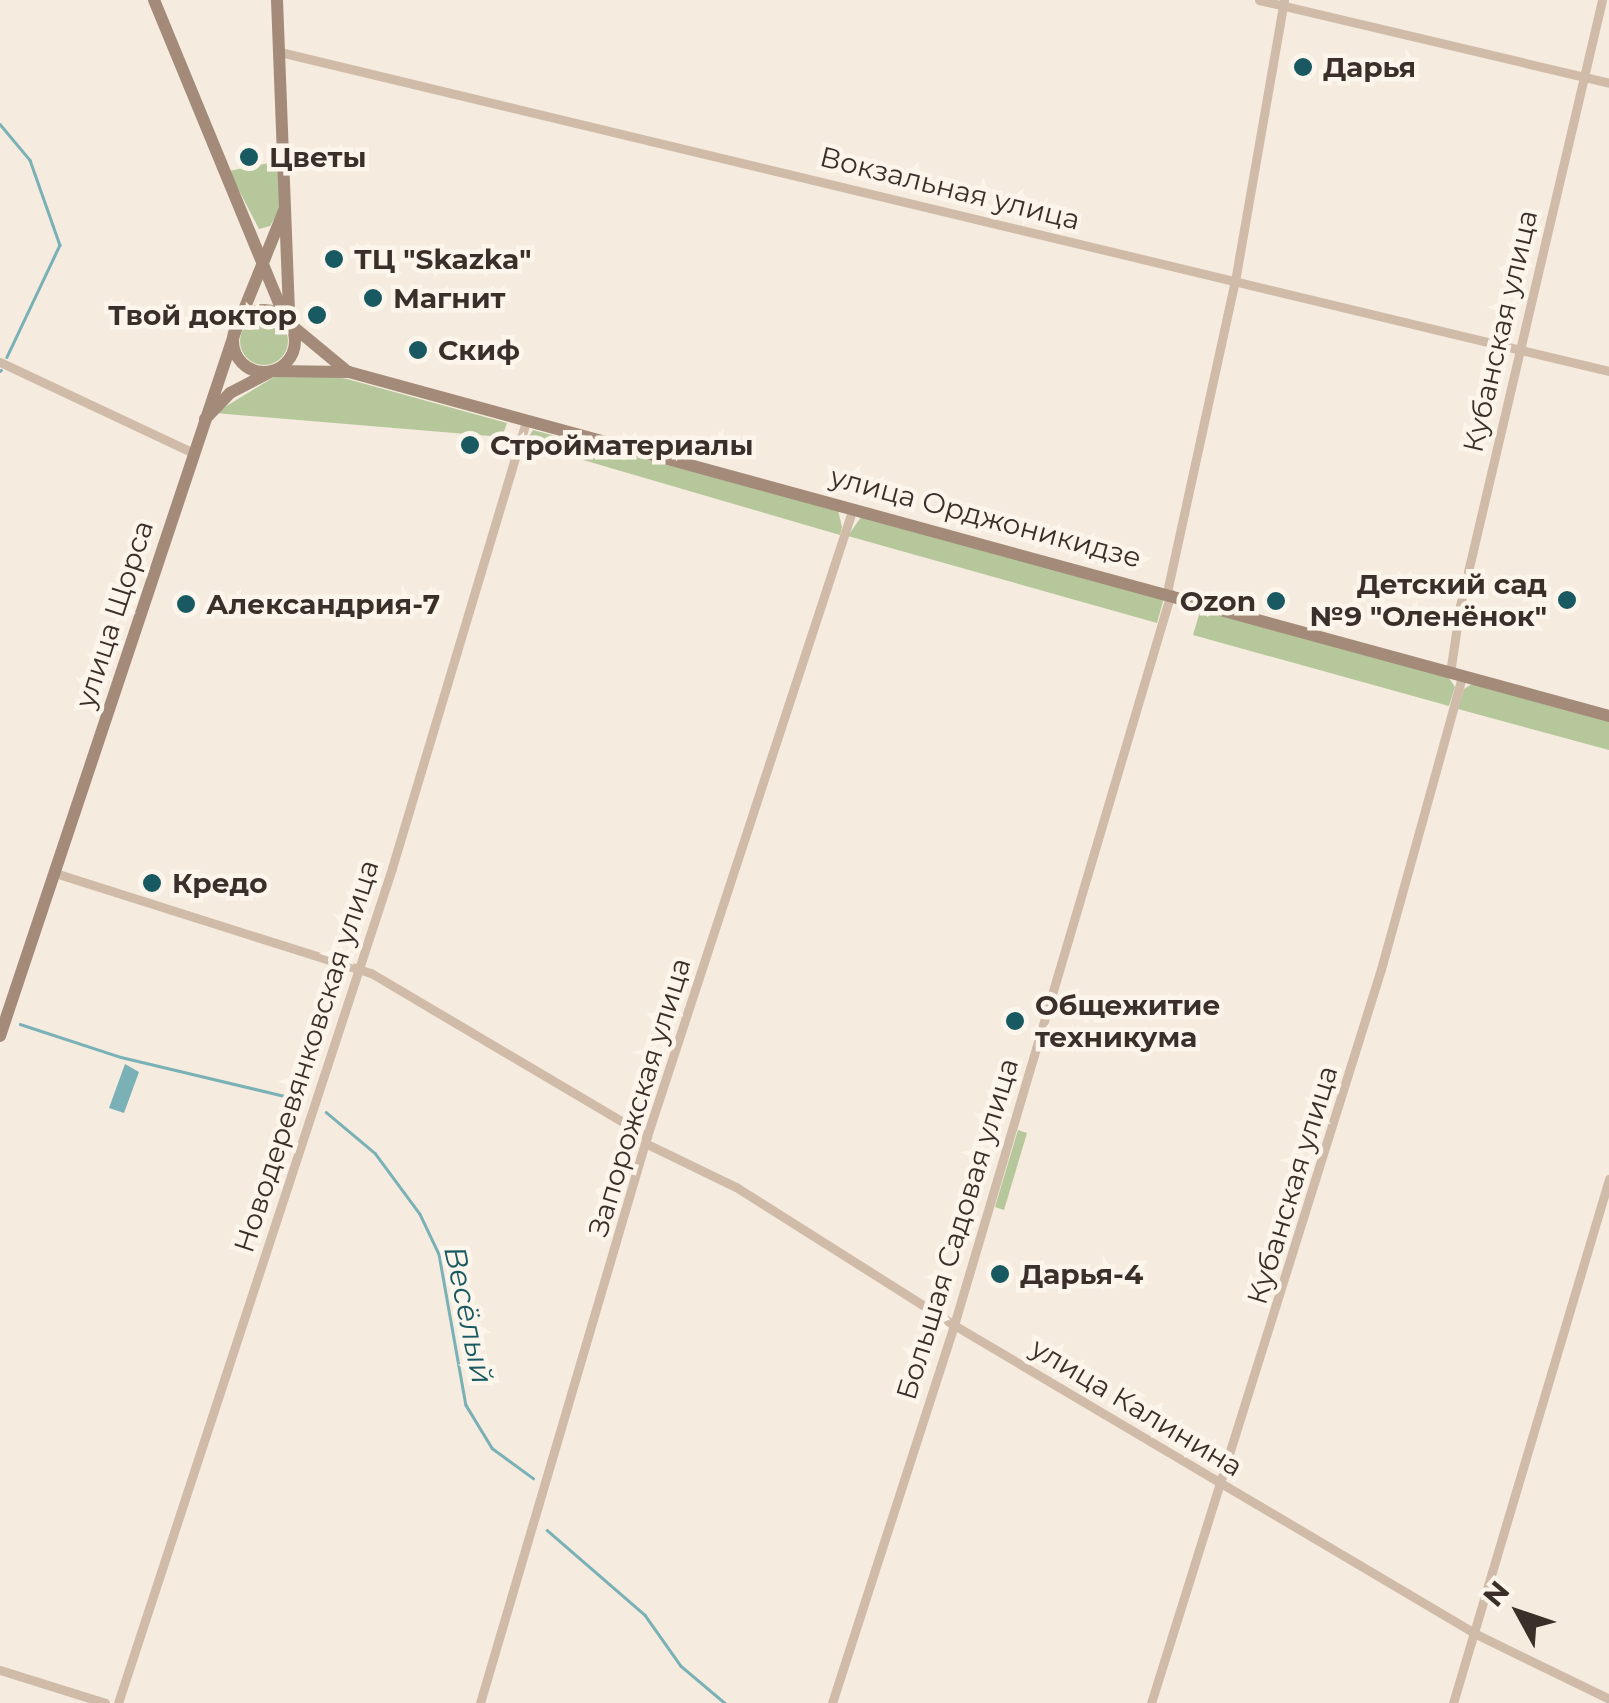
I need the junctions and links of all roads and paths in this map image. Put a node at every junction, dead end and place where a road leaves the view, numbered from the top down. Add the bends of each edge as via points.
1 (154, 0) edge
2 (278, 0) edge
3 (1259, 0) edge
4 (1602, 0) edge
5 (1284, 3) edge
6 (280, 52) junction
7 (1582, 77) junction
8 (1609, 84) edge
9 (284, 212) junction
10 (261, 261) junction
11 (1235, 282) junction
12 (290, 324) junction
13 (235, 332) junction
14 (1518, 350) junction
15 (0, 362) edge
16 (272, 371) junction
17 (1609, 371) edge
18 (350, 372) junction
19 (205, 419) junction
20 (526, 420) junction
21 (193, 453) junction
22 (853, 507) junction
23 (1169, 592) junction
24 (1456, 674) junction
25 (1609, 716) edge
26 (56, 873) junction
27 (358, 970) junction
28 (0, 1036) edge
29 (647, 1140) junction
30 (1609, 1179) edge
31 (954, 1324) junction
32 (1224, 1484) junction
33 (1476, 1634) junction
34 (0, 1670) edge
35 (1609, 1700) edge
36 (105, 1703) edge
37 (118, 1703) edge
38 (480, 1703) edge
39 (832, 1703) edge
40 (1151, 1703) edge
41 (1454, 1703) edge

1 - 10 main road
2 - 6 main road, улица Щорса
3 - 5 street
4 - 7 street, Кубанская улица
5 - 7 street
5 - 11 street, Большая Садовая улица
6 - 9 main road, улица Щорса
6 - 11 street, Вокзальная улица
7 - 8 street
7 - 14 street, Кубанская улица
9 - 10 main road, улица Щорса
9 - 12 main road, улица Щорса
10 - 12 main road
10 - 13 main road, улица Щорса
11 - 14 street, Вокзальная улица
11 - 23 street, Большая Садовая улица
12 - 13 main road via 258,311
12 - 16 main road via 294,350
12 - 18 main road
13 - 16 main road via 242,363
13 - 19 main road, улица Щорса
14 - 17 street, Вокзальная улица
14 - 24 street, Кубанская улица
15 - 21 street
16 - 18 main road
16 - 19 main road via 230,394
18 - 20 main road, улица Орджоникидзе
19 - 21 main road, улица Щорса
20 - 22 main road, улица Орджоникидзе
20 - 27 street, Новодеревянковская улица
21 - 26 main road, улица Щорса
22 - 23 main road, улица Орджоникидзе
22 - 29 street, Запорожская улица
23 - 24 main road, улица Орджоникидзе
23 - 31 street, Большая Садовая улица
24 - 25 main road, улица Орджоникидзе
24 - 32 street, Кубанская улица
26 - 27 street, улица Калинина
26 - 28 main road, улица Щорса
27 - 29 street, улица Калинина
27 - 37 street, Новодеревянковская улица
29 - 31 street, улица Калинина via 736,1187
29 - 38 street, Запорожская улица
30 - 33 street
31 - 32 street, улица Калинина
31 - 39 street, Большая Садовая улица
32 - 33 street, улица Калинина
32 - 40 street, Кубанская улица
33 - 35 street, улица Калинина
33 - 41 street
34 - 36 street

